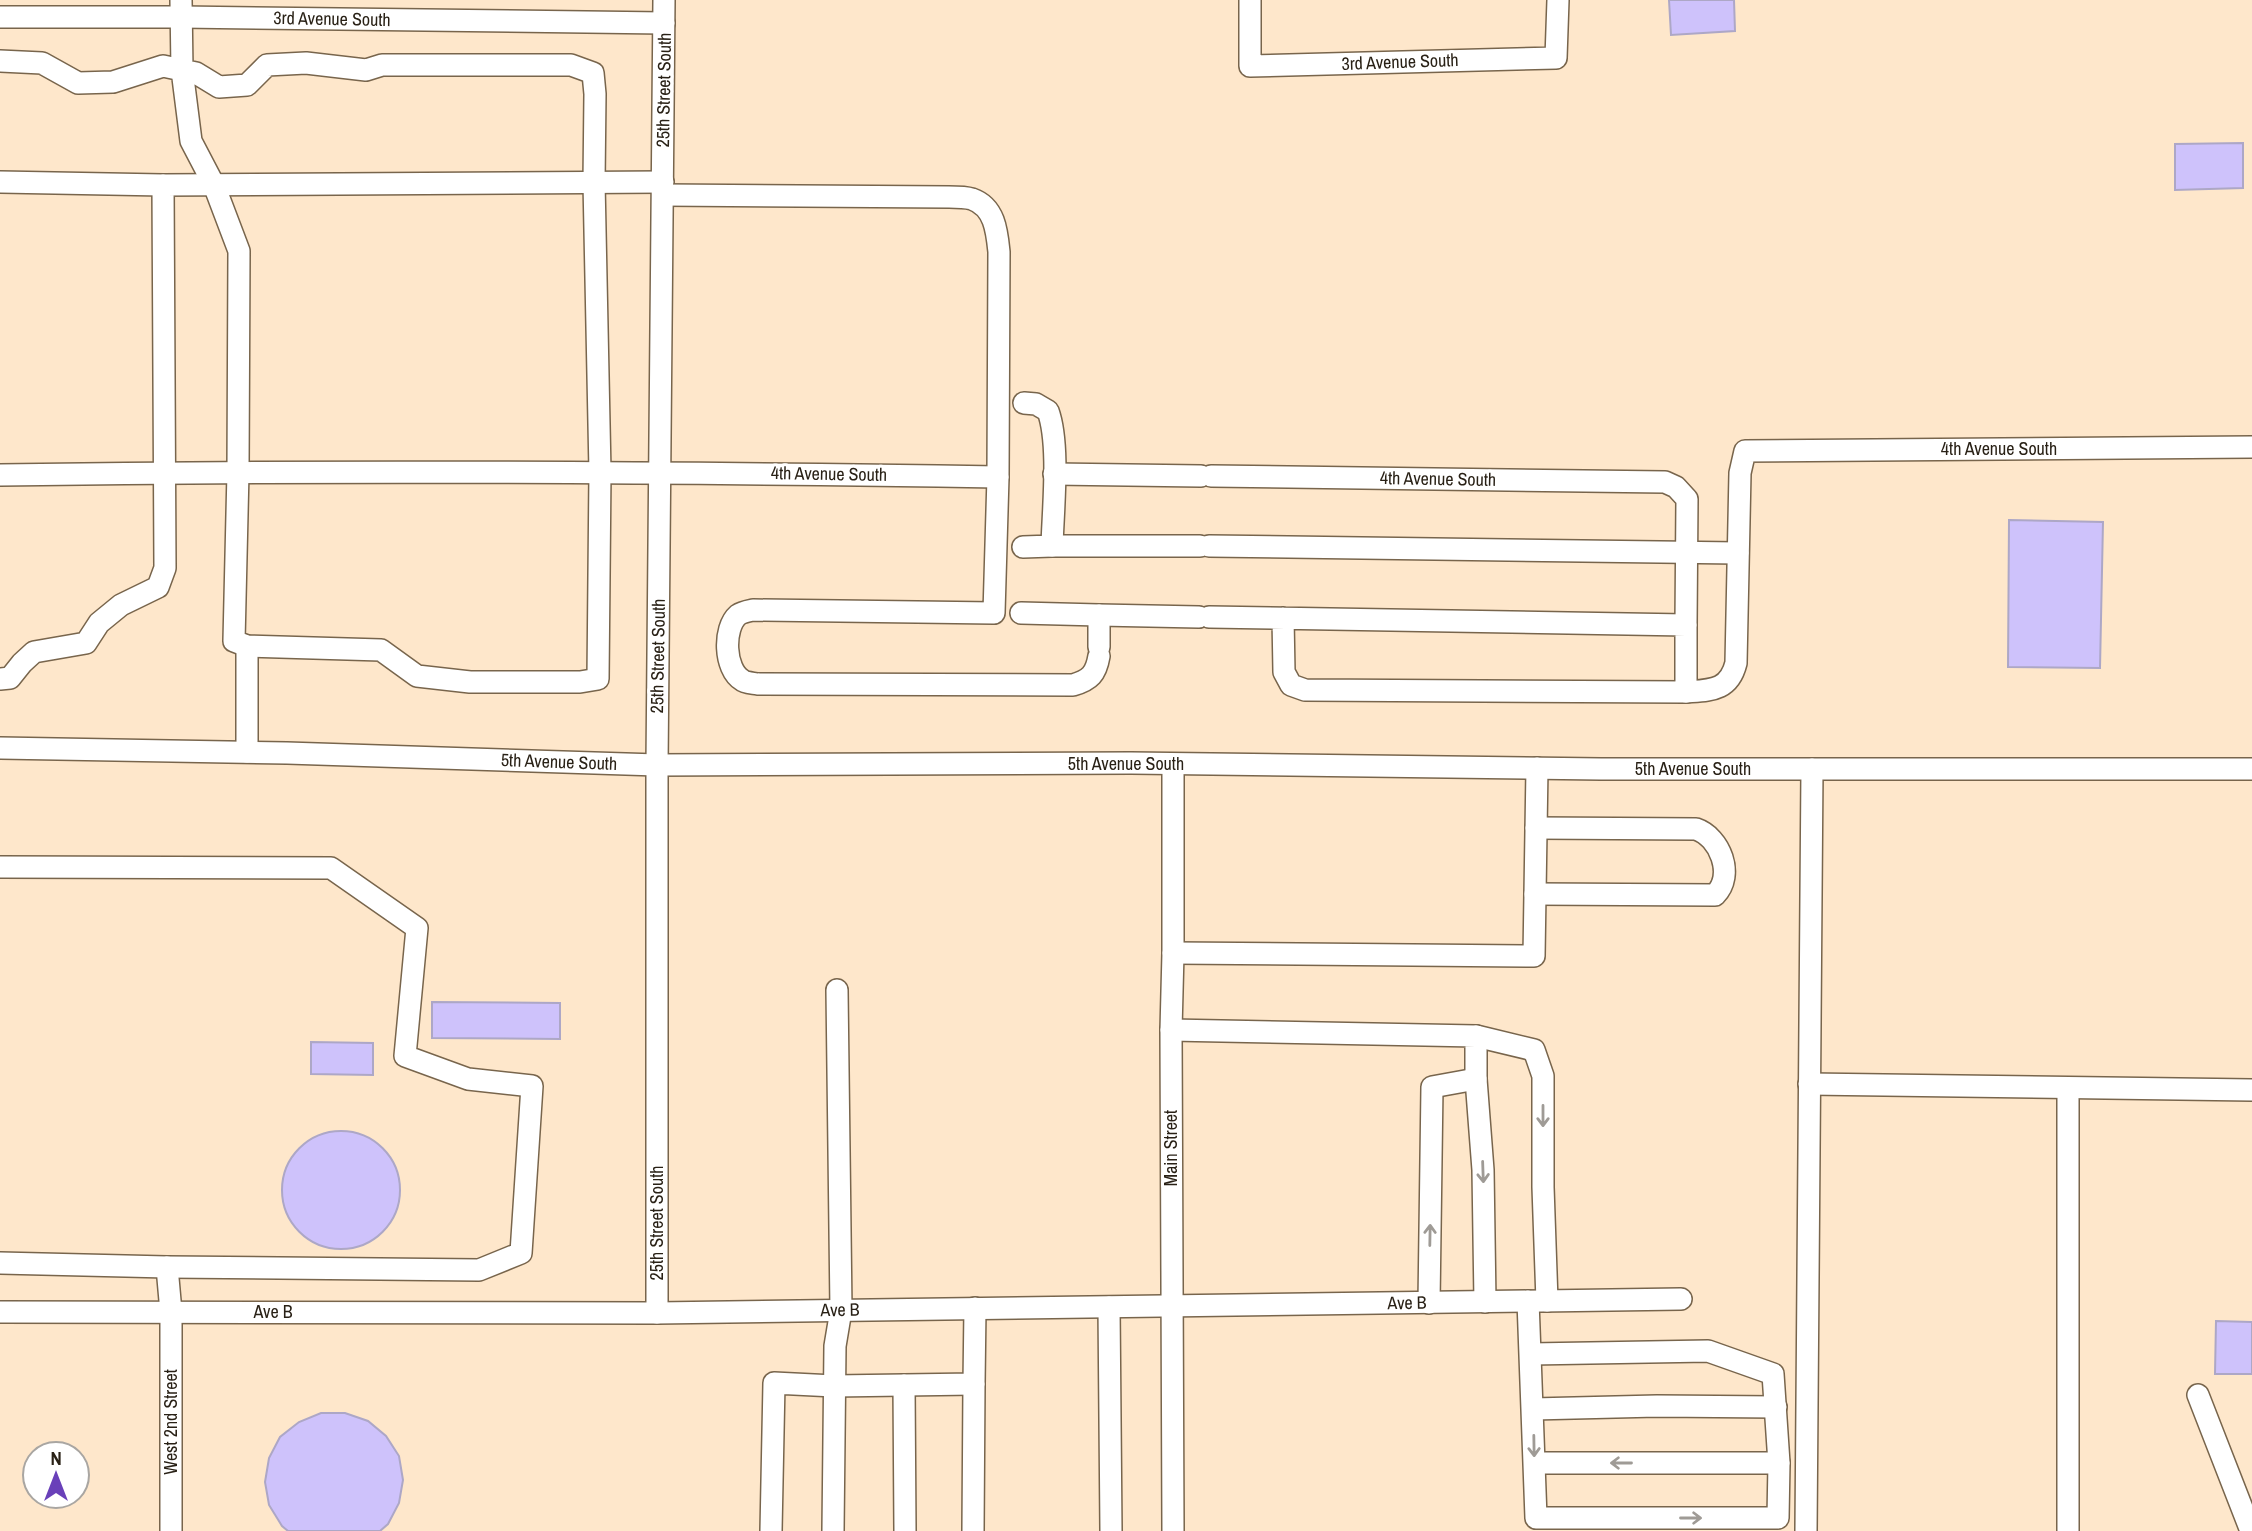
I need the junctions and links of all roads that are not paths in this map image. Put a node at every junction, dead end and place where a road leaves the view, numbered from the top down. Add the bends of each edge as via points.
1 (664, 0) edge
2 (1251, 0) edge
3 (1558, 0) edge
4 (181, 8) edge
5 (0, 17) edge
6 (664, 23) junction
7 (0, 61) edge
8 (182, 70) junction
9 (0, 181) edge
10 (594, 182) junction
11 (163, 185) junction
12 (214, 185) junction
13 (663, 189) junction
14 (1012, 403) junction
15 (2252, 447) edge
16 (166, 472) junction
17 (238, 472) junction
18 (600, 472) junction
19 (660, 472) junction
20 (1054, 474) junction
21 (0, 475) edge
22 (998, 477) junction
23 (1052, 546) junction
24 (1011, 547) junction
25 (1687, 553) junction
26 (1738, 553) junction
27 (1009, 613) junction
28 (1099, 615) junction
29 (1283, 618) junction
30 (1686, 625) junction
31 (247, 646) junction
32 (0, 679) edge
33 (1686, 692) junction
34 (0, 748) edge
35 (247, 752) junction
36 (1173, 764) junction
37 (657, 765) junction
38 (1537, 768) junction
39 (1812, 769) junction
40 (2252, 769) edge
41 (1536, 828) junction
42 (0, 867) edge
43 (1535, 894) junction
44 (1173, 953) junction
45 (837, 990) dead end
46 (1171, 1031) junction
47 (1476, 1035) junction
48 (1476, 1079) junction
49 (1809, 1084) junction
50 (2068, 1089) junction
51 (2252, 1090) edge
52 (0, 1263) edge
53 (167, 1267) junction
54 (1681, 1298) dead end
55 (1537, 1301) junction
56 (1485, 1302) junction
57 (1429, 1303) junction
58 (1173, 1306) junction
59 (1109, 1307) junction
60 (975, 1308) junction
61 (841, 1310) junction
62 (0, 1312) edge
63 (171, 1312) junction
64 (657, 1313) junction
65 (1531, 1354) junction
66 (974, 1384) junction
67 (904, 1385) junction
68 (834, 1386) junction
69 (2198, 1395) dead end
70 (1776, 1407) junction
71 (1533, 1409) junction
72 (1534, 1463) junction
73 (1779, 1463) junction
74 (1660, 1525) edge
75 (171, 1531) edge
76 (771, 1531) edge
77 (833, 1531) edge
78 (905, 1531) edge
79 (974, 1531) edge
80 (1111, 1531) edge
81 (1173, 1531) edge
82 (1806, 1531) edge
83 (2068, 1531) edge
84 (2251, 1531) edge

1 - 6 street, 25th Street South
2 - 3 street, 3rd Avenue South via 1250,66 1556,58
4 - 5 street, 3rd Avenue South
4 - 6 street, 3rd Avenue South
4 - 8 street
6 - 13 street, 25th Street South
7 - 8 street via 42,63 78,83 113,82 163,66
8 - 10 street via 219,87 247,85 267,65 306,63 366,70 382,65 571,65 593,73
8 - 12 street via 191,141
9 - 11 street
10 - 12 street
10 - 13 street
10 - 18 street
11 - 12 street
11 - 16 street
12 - 17 street via 239,251
13 - 14 street via 972,199 989,210 996,230
13 - 19 street, 25th Street South
14 - 20 street via 1036,404 1048,411 1053,424
14 - 22 street
15 - 26 street, 4th Avenue South via 1745,451
16 - 17 street, 4th Avenue South
16 - 21 street, 4th Avenue South
16 - 32 street via 166,568 158,587 99,622 86,643 34,652 10,678
17 - 18 street, 4th Avenue South
17 - 31 street via 234,641
18 - 19 street, 4th Avenue South
18 - 31 street via 598,679 470,682 417,676 381,650
19 - 22 street, 4th Avenue South
19 - 37 street, 25th Street South
20 - 23 street
20 - 25 street, 4th Avenue South via 1665,482 1686,499
22 - 24 street
23 - 24 street
23 - 25 street
24 - 27 street
25 - 26 street
25 - 30 street
26 - 33 street via 1732,678 1720,687
27 - 28 street
27 - 28 street via 754,610 739,614 730,625 731,668 742,681 758,684 1073,685 1087,681 1096,671
28 - 29 street
29 - 30 street
29 - 33 street via 1284,672 1291,685 1305,690
30 - 33 street
31 - 35 street
34 - 35 street, 5th Avenue South
35 - 37 street, 5th Avenue South
36 - 37 street, 5th Avenue South
36 - 38 street, 5th Avenue South
36 - 44 street, Main Street
37 - 64 street, 25th Street South
38 - 39 street, 5th Avenue South
38 - 41 street
39 - 40 street, 5th Avenue South
39 - 49 street
41 - 43 street
41 - 43 street via 1703,831 1721,854 1724,883 1715,895
42 - 53 street via 331,868 417,928 405,1056 468,1079 532,1086 521,1253 479,1270
43 - 44 street via 1534,956
44 - 46 street, Main Street
45 - 61 street
46 - 47 street
46 - 58 street, Main Street
47 - 48 street
47 -> 55 street via 1534,1050 1543,1076
48 -> 56 street
57 -> 48 street via 1432,1087
49 - 50 street
49 - 82 street
50 - 51 street
50 - 83 street
52 - 53 street
53 - 63 street, West 2nd Street
54 - 55 street, Ave B
55 - 56 street, Ave B
55 - 65 street
56 - 57 street, Ave B
57 - 58 street, Ave B
58 - 59 street, Ave B
58 - 81 street, Main Street
59 - 60 street, Ave B
59 - 80 street
60 - 61 street, Ave B
60 - 66 street
61 - 64 street, Ave B
61 - 68 street
62 - 63 street, Ave B
63 - 64 street, Ave B
63 - 75 street, West 2nd Street
65 - 70 street via 1708,1351 1773,1374
65 - 71 street
66 - 67 street
66 - 79 street
67 - 68 street
67 - 78 street
68 - 76 street via 774,1383
68 - 77 street
69 - 84 street
70 - 71 street
70 - 73 street
71 -> 72 street
73 -> 72 street
72 - 74 street via 1536,1518
74 -> 73 street via 1778,1518

